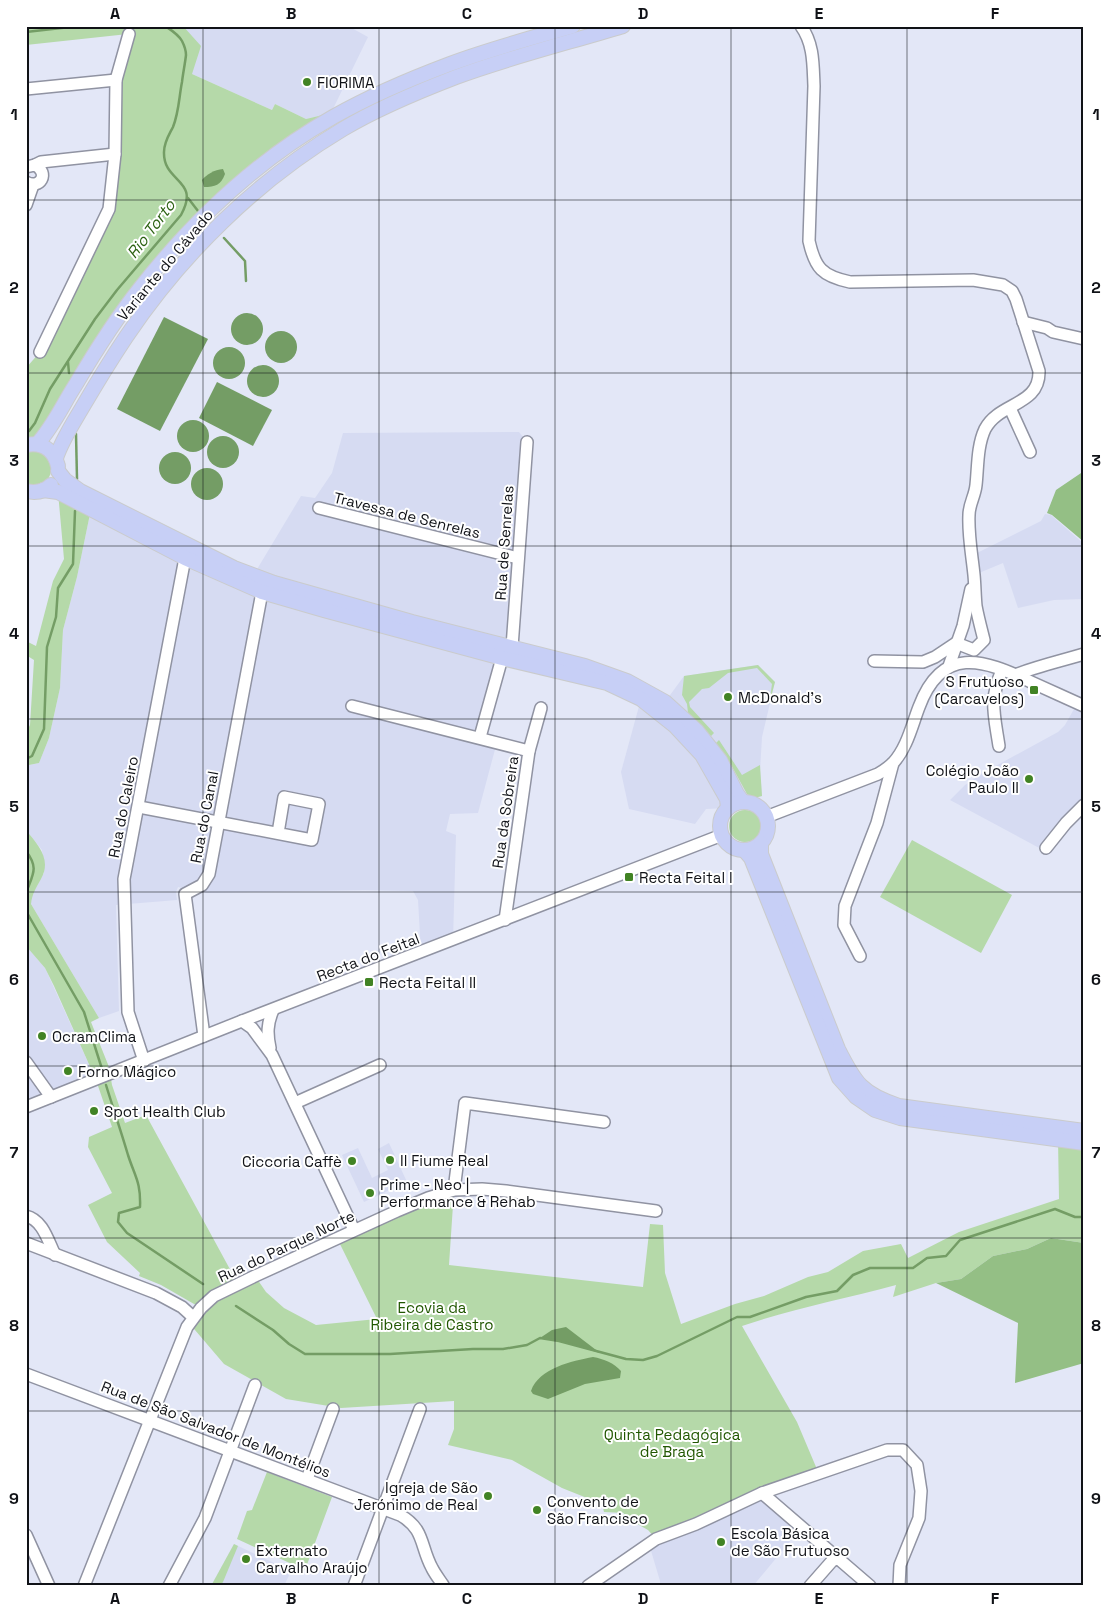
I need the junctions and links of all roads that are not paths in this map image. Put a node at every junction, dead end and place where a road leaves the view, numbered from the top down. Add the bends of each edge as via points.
1 (573, 26) edge
2 (623, 26) edge
3 (801, 26) edge
4 (129, 34) dead end
5 (116, 80) junction
6 (26, 89) edge
7 (114, 154) junction
8 (31, 166) edge
9 (30, 183) edge
10 (26, 205) edge
11 (1023, 322) junction
12 (1053, 332) junction
13 (1084, 339) edge
14 (1030, 340) junction
15 (40, 352) dead end
16 (1010, 408) junction
17 (527, 442) dead end
18 (32, 445) edge
19 (1030, 452) dead end
20 (57, 465) junction
21 (43, 490) junction
22 (26, 491) edge
23 (319, 508) dead end
24 (185, 558) junction
25 (518, 558) junction
26 (974, 574) junction
27 (262, 592) junction
28 (956, 643) junction
29 (512, 647) junction
30 (1084, 654) edge
31 (502, 658) junction
32 (874, 661) dead end
33 (949, 666) junction
34 (1002, 670) junction
35 (1015, 675) junction
36 (352, 706) dead end
37 (1084, 706) edge
38 (541, 708) dead end
39 (480, 738) junction
40 (999, 746) dead end
41 (529, 751) junction
42 (893, 763) junction
43 (743, 802) junction
44 (1084, 805) edge
45 (138, 807) junction
46 (728, 808) junction
47 (766, 817) junction
48 (218, 823) junction
49 (278, 833) junction
50 (722, 836) junction
51 (761, 843) junction
52 (1046, 848) dead end
53 (744, 850) junction
54 (505, 920) junction
55 (860, 956) dead end
56 (273, 1010) junction
57 (242, 1021) junction
58 (204, 1036) junction
59 (272, 1055) junction
60 (144, 1061) junction
61 (26, 1062) edge
62 (380, 1065) dead end
63 (52, 1097) junction
64 (295, 1102) junction
65 (26, 1107) edge
66 (604, 1122) dead end
67 (1084, 1131) edge
68 (1084, 1143) edge
69 (454, 1190) junction
70 (656, 1211) dead end
71 (26, 1216) edge
72 (354, 1230) junction
73 (26, 1243) edge
74 (55, 1255) junction
75 (193, 1317) junction
76 (26, 1374) edge
77 (254, 1385) dead end
78 (333, 1409) dead end
79 (420, 1409) dead end
80 (149, 1421) junction
81 (230, 1450) junction
82 (307, 1479) junction
83 (762, 1493) junction
84 (382, 1508) junction
85 (26, 1535) edge
86 (837, 1559) junction
87 (49, 1584) edge
88 (445, 1585) edge
89 (85, 1586) edge
90 (169, 1586) edge
91 (354, 1586) edge
92 (588, 1586) edge
93 (810, 1586) edge
94 (870, 1586) edge
95 (900, 1586) edge

1 - 18 main road, Variante do Cávado via 467,58 396,86 333,117 279,153 215,205 141,287 101,342 49,429
2 - 20 main road, Variante do Cávado via 482,68 429,88 343,129 287,167 226,217 154,299 105,369 64,438
3 - 11 street via 812,50 814,68 809,241 812,257 819,269 850,282 973,280 1003,285 1012,291
4 - 5 street
5 - 6 street
5 - 7 street
7 - 8 street via 41,162
7 - 15 street via 108,209
8 - 9 street via 40,168 43,174 39,182
9 - 10 street
11 - 12 street
11 - 14 street
12 - 13 street
12 - 14 street
14 - 16 street via 1039,380 1033,393
16 - 19 street
16 - 26 street via 994,418 980,443 975,493 969,515 969,545
17 - 25 street, Rua de Senrelas
18 - 20 main road via 45,447
20 - 21 main road, Variante do Cávado via 53,482
20 - 29 main road via 65,480 80,491 234,568 328,599
21 - 22 main road
21 - 24 main road via 58,492
23 - 25 street, Travessa de Senrelas
24 - 27 main road
24 - 45 street, Rua do Caleiro
25 - 29 street, Rua de Senrelas
26 - 28 street
26 - 28 street via 976,606 984,640 974,650
27 - 31 main road
27 - 48 street, Rua do Canal
28 - 32 street via 923,662
28 - 33 street
29 - 43 main road via 627,681 665,702 698,731 720,760
30 - 35 street
31 - 39 street
31 - 46 main road via 607,683 641,699 675,726 702,756 727,799
33 - 34 street via 971,662
33 - 42 street via 933,678 924,693 902,749
34 - 35 street
34 - 40 street via 992,702
35 - 37 street
36 - 39 street, Rua da Sobreira
38 - 41 street
39 - 41 street, Rua da Sobreira
41 - 54 street, Rua da Sobreira
42 - 47 street via 878,774
42 - 55 street via 877,823 845,906 844,925
43 - 46 main road
43 - 47 main road via 757,806
44 - 52 street
45 - 48 street
45 - 60 street, Rua do Caleiro via 124,879 124,905 128,1012
46 - 50 main road via 720,821
47 - 51 main road via 767,831
48 - 49 street
48 - 58 street, Rua do Canal via 209,874 202,884 185,894
49 - 49 street via 312,840 319,804 284,797
50 - 53 main road via 731,846
50 - 54 street, Recta do Feital
51 - 53 main road
51 - 67 main road via 761,854 838,1049 851,1074 863,1088 880,1100 899,1106
53 - 68 main road via 751,858 839,1078 856,1097 876,1110 900,1118
54 - 56 street, Recta do Feital
56 - 57 street, Recta do Feital
56 - 59 street via 267,1034
57 - 58 street, Recta do Feital
57 - 59 street via 252,1028
58 - 60 street, Recta do Feital
59 - 64 street
60 - 63 street, Recta do Feital
61 - 63 street
62 - 64 street
63 - 65 street, Recta do Feital
64 - 72 street
66 - 69 street via 464,1103
69 - 70 street, Rua do Parque Norte via 506,1190
69 - 72 street, Rua do Parque Norte
71 - 74 street via 40,1223
72 - 75 street, Rua do Parque Norte via 214,1296
73 - 74 street
74 - 75 street via 156,1293
75 - 80 street, Rua do Parque Norte via 175,1352
76 - 80 street, Rua de São Salvador de Montélios
77 - 81 street
78 - 82 street
79 - 84 street
80 - 81 street, Rua de São Salvador de Montélios
80 - 89 street, Rua do Parque Norte
81 - 82 street, Rua de São Salvador de Montélios
81 - 90 street via 205,1518
82 - 84 street, Rua de São Salvador de Montélios
83 - 86 street via 833,1552
83 - 92 street via 656,1540
83 - 95 street via 887,1450 903,1450 917,1465 921,1491 919,1518 900,1565
84 - 88 street, Rua de São Salvador de Montélios via 408,1520 416,1528 431,1567
84 - 91 street
85 - 87 street
86 - 93 street
86 - 94 street

